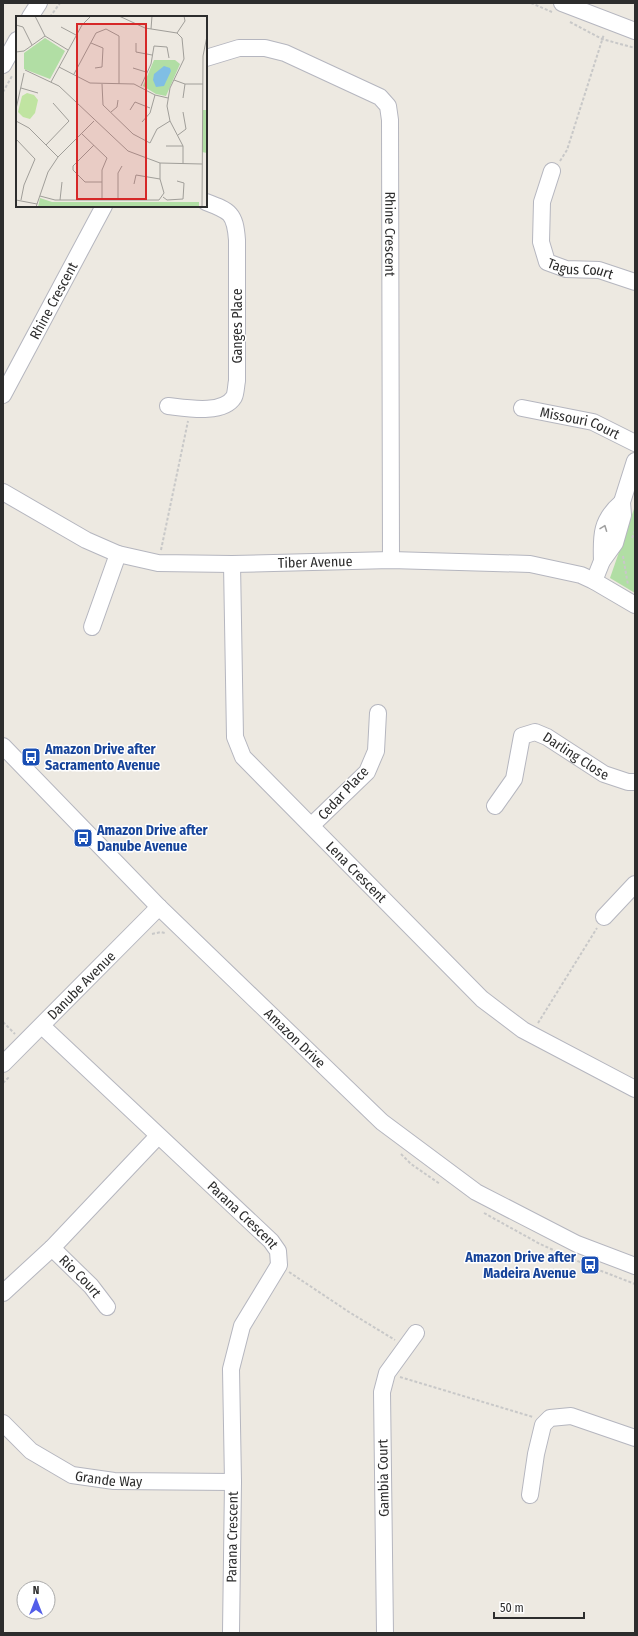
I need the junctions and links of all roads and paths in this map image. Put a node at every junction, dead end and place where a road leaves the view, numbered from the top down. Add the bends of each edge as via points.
1 (39, 3) edge
2 (60, 3) edge
3 (531, 3) edge
4 (558, 8) edge
5 (31, 16) edge
6 (51, 16) edge
7 (568, 21) dead end
8 (608, 21) junction
9 (635, 31) edge
10 (602, 39) junction
11 (16, 44) edge
12 (635, 48) edge
13 (207, 58) edge
14 (9, 69) edge
15 (3, 92) edge
16 (552, 172) joint
17 (207, 202) edge
18 (103, 207) edge
19 (635, 282) edge
20 (3, 395) edge
21 (168, 406) dead end
22 (191, 408) junction
23 (522, 408) dead end
24 (635, 444) edge
25 (635, 461) edge
26 (3, 492) edge
27 (635, 531) edge
28 (629, 544) dead end
29 (118, 554) junction
30 (622, 554) dead end
31 (391, 560) junction
32 (158, 562) junction
33 (232, 564) junction
34 (594, 581) junction
35 (630, 602) edge
36 (92, 627) dead end
37 (378, 713) dead end
38 (3, 746) edge
39 (635, 782) edge
40 (495, 806) dead end
41 (312, 825) junction
42 (635, 884) edge
43 (159, 907) junction
44 (604, 917) joint
45 (152, 934) dead end
46 (168, 934) dead end
47 (42, 1026) junction
48 (530, 1034) junction
49 (8, 1068) edge
50 (3, 1083) edge
51 (635, 1089) edge
52 (158, 1136) junction
53 (400, 1154) dead end
54 (444, 1186) dead end
55 (482, 1212) dead end
56 (52, 1248) junction
57 (279, 1265) junction
58 (635, 1266) edge
59 (635, 1284) edge
60 (3, 1293) edge
61 (107, 1307) dead end
62 (416, 1333) dead end
63 (406, 1347) junction
64 (387, 1373) junction
65 (546, 1421) junction
66 (3, 1423) edge
67 (635, 1438) edge
68 (233, 1482) junction
69 (530, 1495) dead end
70 (230, 1633) edge
71 (385, 1633) edge

1 - 5 street
2 - 6 path
3 - 4 path
4 - 8 street
7 - 10 path
8 - 9 street
8 - 10 path
10 - 12 path
10 - 16 path via 567,150
11 - 14 street
13 - 31 street, Rhine Crescent via 239,48 265,48 285,53 380,97 388,106
14 - 15 path
16 - 19 street, Tagus Court via 542,202 541,242 547,262 566,269 599,270
17 - 22 street, Ganges Place via 225,209 235,222 237,381 234,397 221,407 205,410
18 - 20 street, Rhine Crescent
21 - 22 street, Ganges Place
22 - 32 path
23 - 24 street, Missouri Court via 593,422
25 - 34 street via 622,502 611,512 601,537 602,561
26 - 29 street, Tiber Avenue via 86,540
27 - 28 path
29 - 32 street, Tiber Avenue
29 - 36 street
30 - 35 path
31 - 33 street, Tiber Avenue
31 - 34 street, Tiber Avenue via 530,564 581,575
32 - 33 street, Tiber Avenue
33 - 41 street, Lena Crescent via 235,737 243,757
34 - 35 street, Tiber Avenue
37 - 41 street, Cedar Place via 376,751 367,772
38 - 43 street, Amazon Drive
39 - 40 street, Darling Close via 604,774 535,732 522,736 514,779
41 - 48 street, Lena Crescent via 482,999
42 - 44 street
43 - 47 street, Danube Avenue
43 - 58 street, Amazon Drive via 382,1122 476,1192 577,1244
44 - 48 path
45 - 46 path
47 - 49 street, Danube Avenue
47 - 52 street, Parana Crescent
48 - 51 street, Lena Crescent
49 - 50 path
52 - 56 street
52 - 57 street, Parana Crescent via 271,1241 278,1251
53 - 54 path
55 - 59 path via 540,1244
56 - 60 street
56 - 61 street, Rio Court via 91,1286
57 - 63 path
57 - 68 street, Parana Crescent via 242,1326 232,1369
62 - 63 street, Gambia Court
63 - 64 street, Gambia Court
64 - 65 path
64 - 71 street, Gambia Court via 382,1392
65 - 67 street via 550,1418 572,1416
65 - 69 street via 536,1454
66 - 68 street, Grande Way via 31,1451 72,1475 114,1481
68 - 70 street, Parana Crescent

